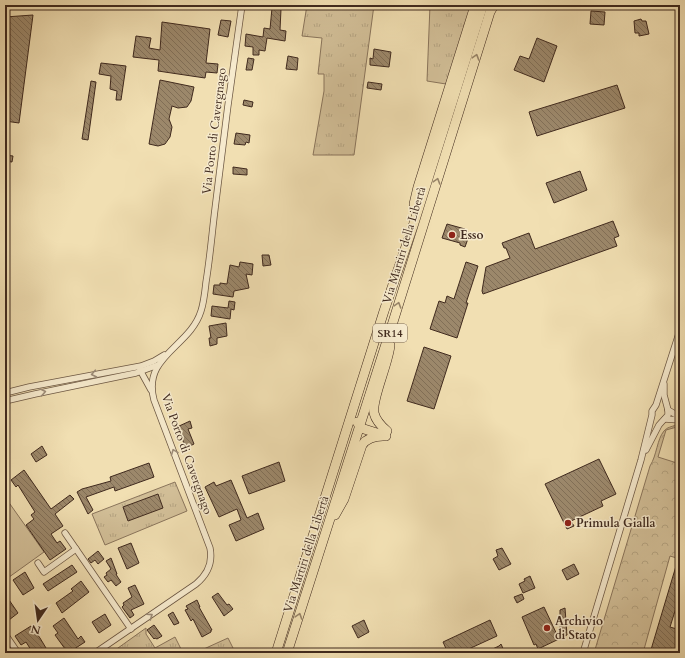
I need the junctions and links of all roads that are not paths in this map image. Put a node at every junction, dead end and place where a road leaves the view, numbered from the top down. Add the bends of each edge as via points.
1 (242, 5) edge
2 (483, 5) edge
3 (492, 7) edge
4 (473, 12) dead end
5 (401, 260) junction
6 (383, 316) junction
7 (393, 322) junction
8 (680, 330) edge
9 (169, 352) junction
10 (158, 364) junction
11 (132, 367) junction
12 (141, 372) junction
13 (664, 380) junction
14 (5, 393) edge
15 (152, 394) junction
16 (5, 402) edge
17 (656, 405) junction
18 (668, 409) junction
19 (652, 415) junction
20 (680, 419) edge
21 (664, 420) junction
22 (359, 425) junction
23 (387, 434) junction
24 (641, 460) junction
25 (322, 508) junction
26 (328, 524) junction
27 (65, 533) dead end
28 (76, 549) junction
29 (38, 562) dead end
30 (131, 629) junction
31 (5, 634) edge
32 (18, 653) edge
33 (95, 653) edge
34 (276, 653) edge
35 (287, 653) edge
36 (583, 653) edge

1 - 9 street, Via Porto di Cavergnago via 202,304 193,327
2 - 5 main road, Via Martiri della Libertà / SR14
7 -> 3 main road, Via Martiri della Libertà / SR14
4 - 5 main road, Via Martiri della Libertà / SR14 via 418,187
5 - 6 main road, Via Martiri della Libertà / SR14
6 - 22 main road via 374,359 356,416
6 - 25 main road, Via Martiri della Libertà / SR14
7 - 22 main road, Via Martiri della Libertà / SR14
7 - 23 main road via 389,357 374,408 377,421
8 - 13 street
9 - 10 street, Via Porto di Cavergnago
9 - 11 street via 154,361
10 - 12 street
10 - 15 street, Via Porto di Cavergnago via 152,378
11 - 12 street via 138,368
11 -> 14 street via 29,386
12 - 15 street
16 -> 12 street
13 - 17 street
13 - 18 street via 664,395
30 -> 15 street, Via Porto di Cavergnago via 196,584 205,575 211,560 210,548
17 - 18 street via 662,404
17 - 19 street
18 - 20 street
18 - 21 street via 668,415
19 - 21 street via 658,420
19 - 24 street
20 - 21 street
21 - 24 street
22 - 23 main road
22 - 25 main road via 351,432 328,501
22 - 26 main road, Via Martiri della Libertà / SR14
23 - 26 main road via 371,438 362,445 341,505
24 - 36 street
25 - 34 main road, Via Martiri della Libertà / SR14
35 -> 26 main road, Via Martiri della Libertà / SR14
27 - 28 street
28 - 29 street via 44,572
28 - 30 street
30 - 33 street, Via Porto di Cavergnago
31 - 32 street

